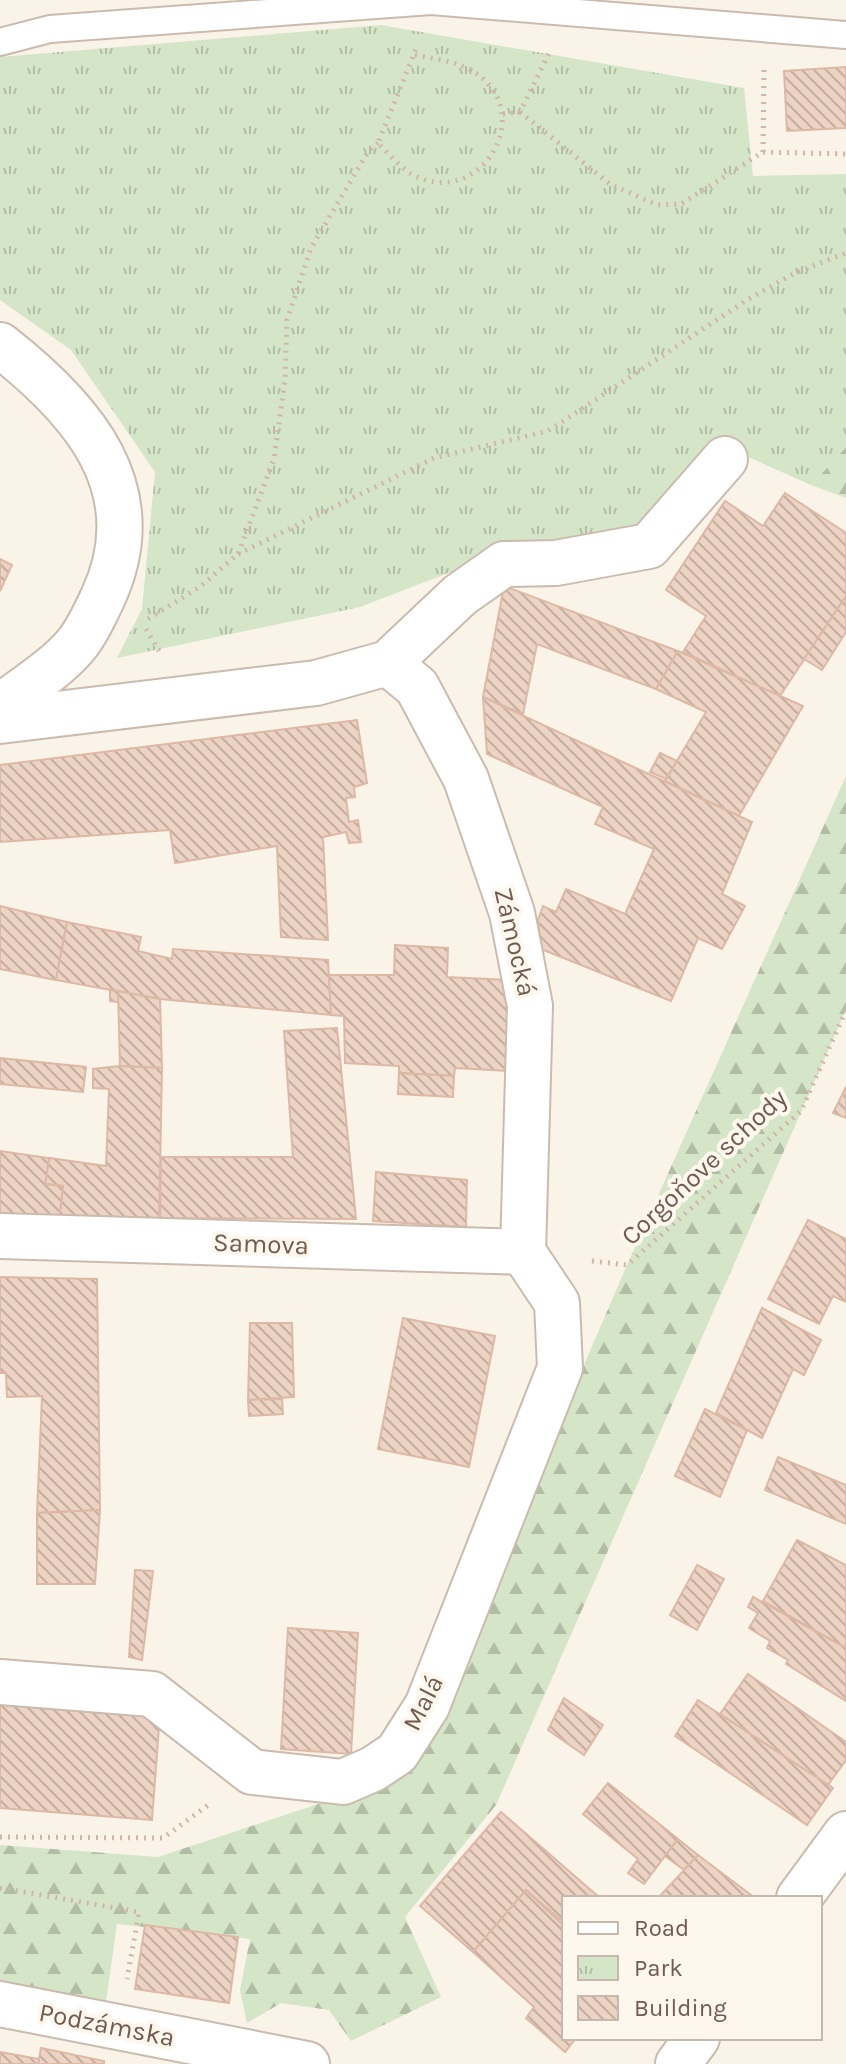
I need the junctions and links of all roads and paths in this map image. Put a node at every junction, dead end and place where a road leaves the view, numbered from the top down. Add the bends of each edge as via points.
1 (431, 0) edge
2 (568, 14) junction
3 (764, 31) junction
4 (846, 35) edge
5 (0, 42) edge
6 (520, 112) junction
7 (503, 114) junction
8 (378, 143) junction
9 (763, 152) junction
10 (846, 154) edge
11 (846, 253) edge
12 (0, 345) edge
13 (725, 459) dead end
14 (238, 554) junction
15 (76, 645) junction
16 (388, 663) junction
17 (0, 707) edge
18 (0, 721) edge
19 (846, 1010) edge
20 (0, 1236) edge
21 (523, 1252) junction
22 (627, 1265) dead end
23 (0, 1682) edge
24 (252, 1772) junction
25 (846, 1834) edge
26 (0, 1837) edge
27 (0, 1888) edge
28 (800, 1896) edge
29 (0, 2004) edge
30 (118, 2027) junction
31 (696, 2040) edge
32 (307, 2064) edge
33 (678, 2064) edge

1 - 2 lane
1 - 5 lane via 50,29
2 - 3 lane
2 - 6 path
3 - 4 lane
3 - 9 path
6 - 7 path
6 - 9 path via 610,184 657,205 681,204
7 - 8 path via 496,152 468,178 449,183 412,174
7 - 8 path via 492,89 473,71 415,55
8 - 14 path via 311,248 287,320 274,459
9 - 10 path
11 - 14 path via 747,300 548,431 434,458
12 - 15 street via 36,373 95,441 114,483 122,532 117,567
13 - 16 street via 649,546 556,563 504,564 460,595
14 - 15 path via 158,615
15 - 17 street
16 - 18 street via 316,683
16 - 21 street, Zámocká via 417,687 466,779 512,913 530,1006
19 - 22 path, Corgoňove schody via 801,1111
20 - 21 street, Samova
21 - 24 street, Malá via 557,1303 560,1368 427,1706 397,1753 343,1782
23 - 24 street via 152,1694
24 - 26 path via 163,1838
25 - 28 street
27 - 30 path via 139,1912
29 - 30 street, Podzámska
30 - 32 street, Podzámska
31 - 33 street

